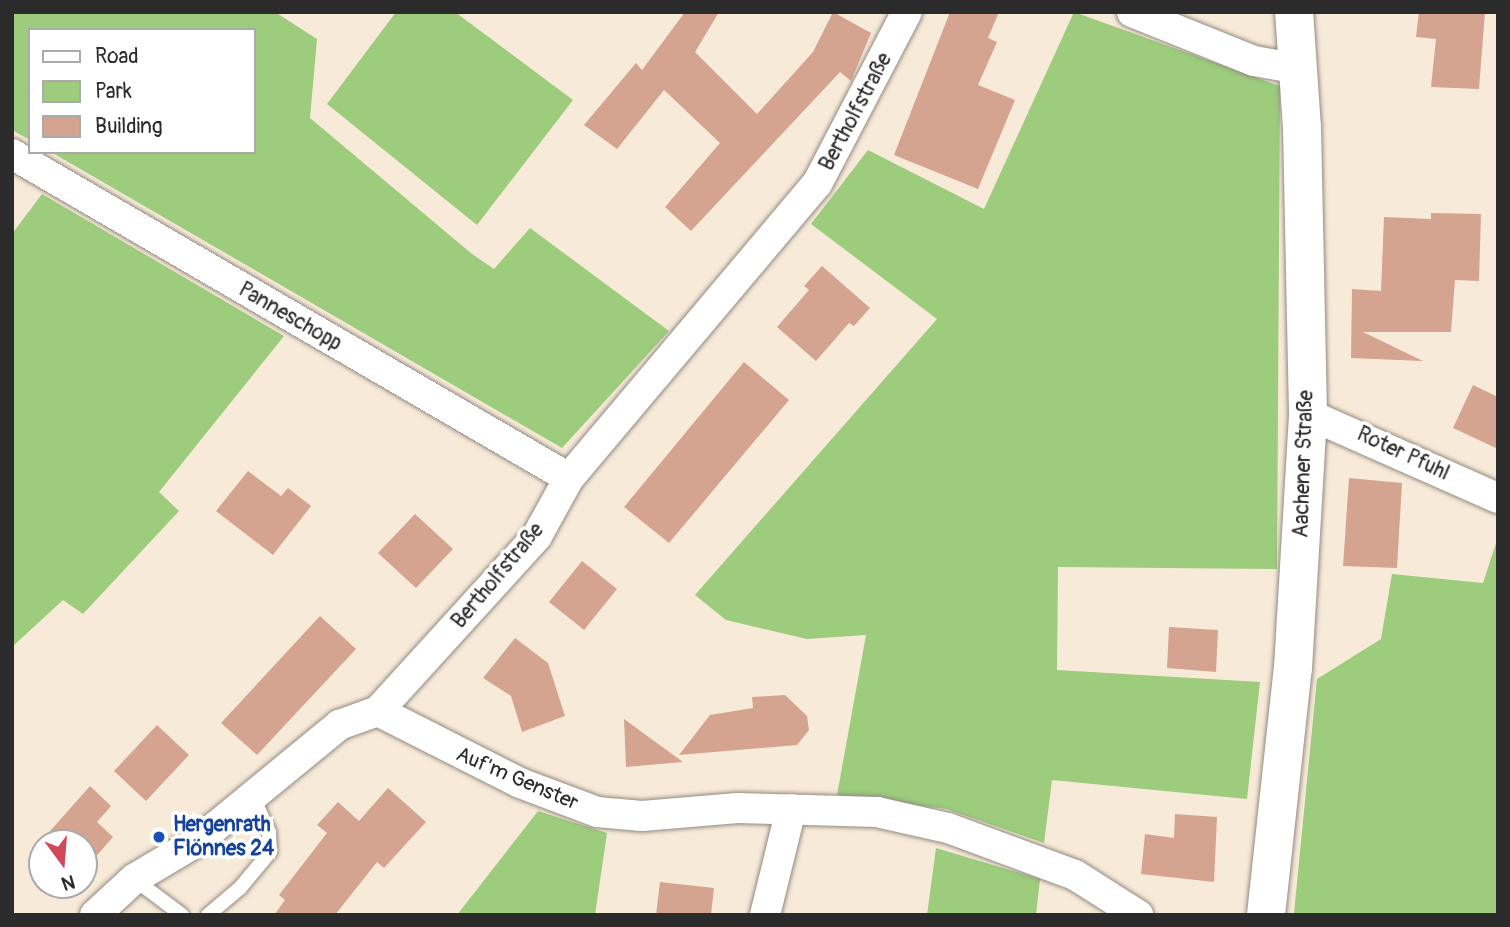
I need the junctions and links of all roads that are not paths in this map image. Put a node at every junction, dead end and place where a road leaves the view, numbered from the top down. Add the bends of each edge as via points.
1 (907, 12) edge
2 (1132, 12) edge
3 (1294, 12) edge
4 (1299, 69) junction
5 (12, 154) edge
6 (1308, 414) junction
7 (569, 478) junction
8 (1498, 498) edge
9 (378, 711) junction
10 (253, 797) junction
11 (791, 809) junction
12 (134, 879) junction
13 (95, 915) edge
14 (181, 915) edge
15 (208, 915) edge
16 (765, 915) edge
17 (1138, 915) edge
18 (1266, 915) edge

1 - 7 street, Bertholfstraße via 817,184
2 - 4 street via 1254,61
3 - 4 street, Aachener Straße
4 - 6 street, Aachener Straße
5 - 7 street, Panneschopp
6 - 8 street, Roter Pfuhl
6 - 18 street, Aachener Straße via 1292,681
7 - 9 street, Bertholfstraße via 537,536
9 - 10 street, Bertholfstraße via 339,726
9 - 11 street, Auf'm Genster via 520,783 597,812 642,816
10 - 12 street, Bertholfstraße via 198,841
10 - 15 lane via 269,832 270,852 240,888
11 - 16 street
11 - 17 street, Auf'm Genster via 877,812 948,828 1075,875
12 - 13 street, Bertholfstraße
12 - 14 lane

